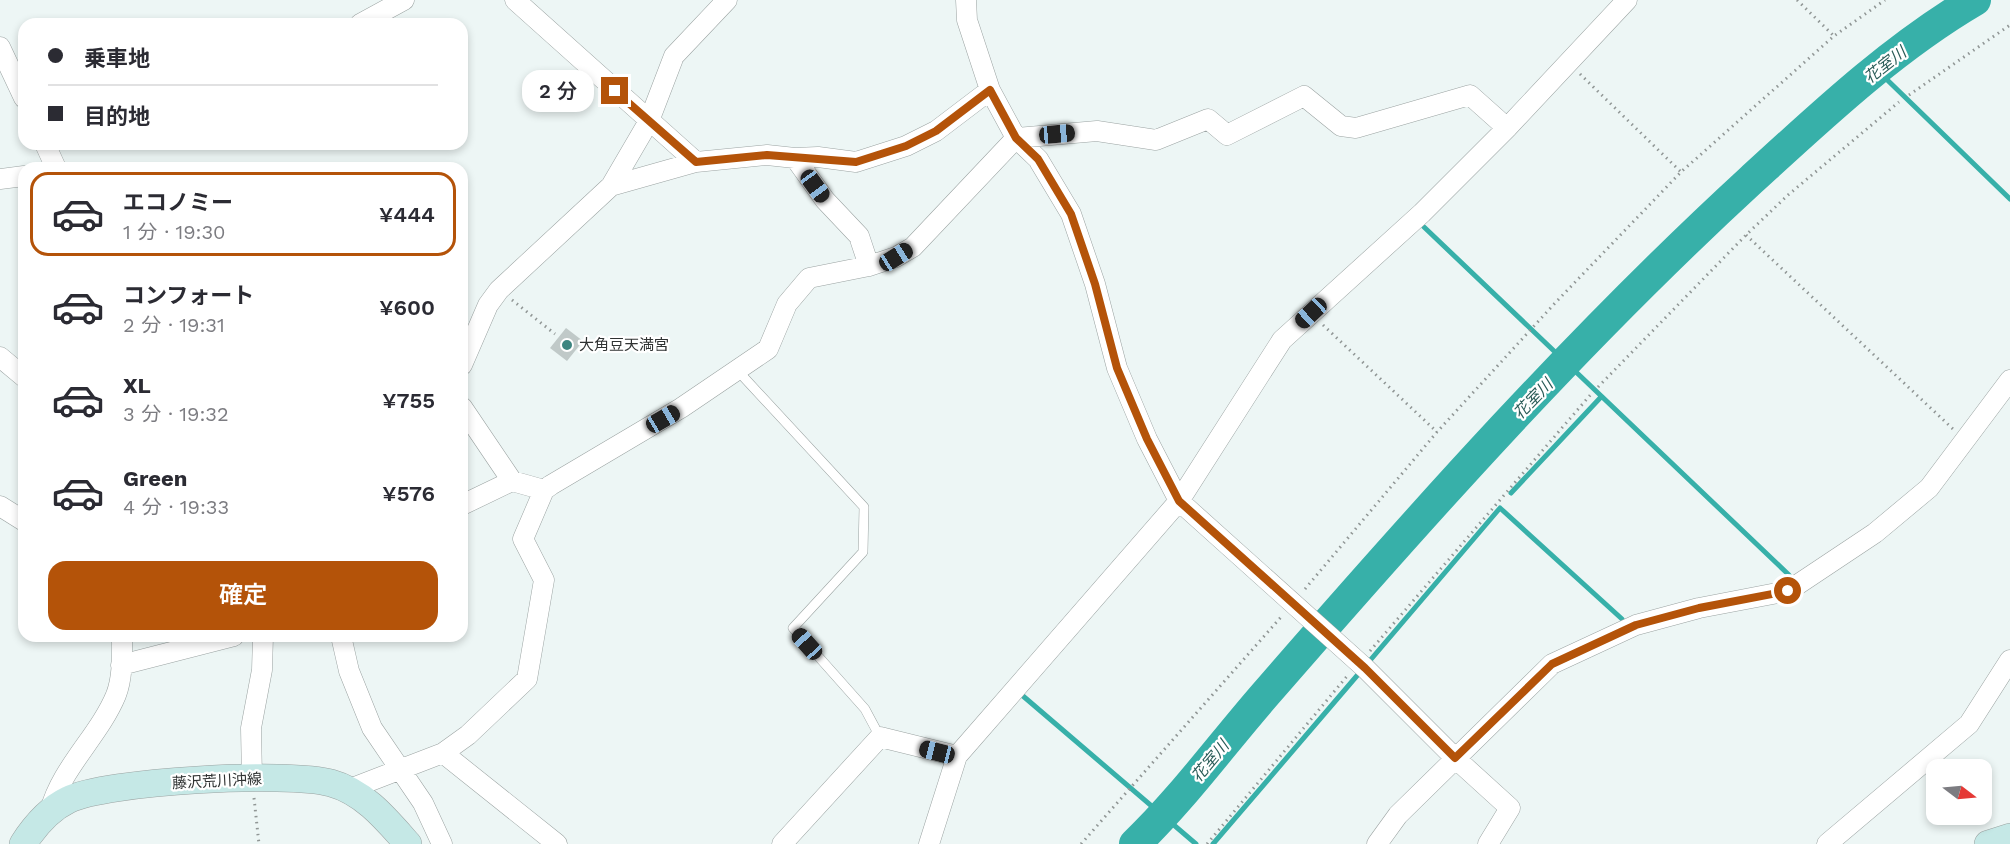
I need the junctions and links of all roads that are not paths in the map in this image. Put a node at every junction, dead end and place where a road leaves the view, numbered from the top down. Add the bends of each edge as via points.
1 (404, 0) edge
2 (515, 0) edge
3 (727, 0) edge
4 (966, 0) edge
5 (1627, 0) edge
6 (371, 18) edge
7 (0, 47) edge
8 (18, 85) edge
9 (990, 90) junction
10 (649, 121) junction
11 (1507, 128) junction
12 (1016, 138) junction
13 (795, 158) junction
14 (696, 162) junction
15 (18, 177) edge
16 (0, 179) edge
17 (611, 186) junction
18 (869, 266) junction
19 (468, 350) edge
20 (0, 357) edge
21 (738, 371) junction
22 (18, 372) edge
23 (2010, 380) edge
24 (468, 416) edge
25 (512, 481) junction
26 (544, 490) junction
27 (1179, 501) junction
28 (468, 502) edge
29 (0, 506) edge
30 (18, 517) edge
31 (122, 642) edge
32 (212, 642) edge
33 (263, 642) edge
34 (342, 642) edge
35 (2010, 660) edge
36 (122, 666) junction
37 (880, 737) junction
38 (443, 753) junction
39 (957, 756) junction
40 (1455, 758) junction
41 (401, 771) junction
42 (252, 778) junction
43 (348, 790) junction
44 (50, 811) junction
45 (2010, 837) edge
46 (22, 844) edge
47 (408, 844) edge
48 (442, 844) edge
49 (557, 844) edge
50 (782, 844) edge
51 (929, 844) edge
52 (1377, 844) edge
53 (1488, 844) edge
54 (1827, 844) edge
55 (1988, 844) edge

1 - 6 street
2 - 10 street
3 - 10 street via 674,56
4 - 9 street via 967,20
5 - 11 street
7 - 8 street
9 - 12 street
9 - 13 street via 936,131 906,146 856,162
10 - 14 street
10 - 17 street
11 - 12 street via 1470,95 1356,128 1341,126 1304,96 1227,135 1208,119 1156,140 1098,131
11 - 27 street via 1422,213 1282,340
12 - 18 street via 913,247
12 - 27 street via 1038,159 1071,214 1117,368
13 - 14 street via 767,155
13 - 18 street via 825,200 859,236
14 - 17 street
15 - 16 street
17 - 19 street via 499,290
18 - 21 street via 809,278 787,304 768,349
20 - 22 street
21 - 26 street
21 - 37 lane via 864,507 863,552 793,628 866,709
23 - 40 street via 1929,488 1875,533 1788,591 1636,625 1552,664
24 - 25 street
25 - 26 street
25 - 28 street
26 - 38 street via 523,539 544,580 527,679 468,735
27 - 39 street
27 - 40 street via 1365,668
29 - 30 street
31 - 36 street
32 - 36 street
33 - 42 street via 251,728
34 - 41 street via 349,671 372,728
35 - 54 street via 1969,724
36 - 44 street via 117,693 104,720 54,795
37 - 39 street
37 - 50 street
38 - 41 street
38 - 49 street
39 - 51 street
40 - 52 street via 1398,815
40 - 53 street via 1510,808
41 - 43 street
41 - 48 street via 423,803
42 - 43 main road, 藤沢荒川沖線 via 308,779
42 - 44 main road, 藤沢荒川沖線 via 103,789 68,800
43 - 47 main road, 藤沢荒川沖線 via 362,796
44 - 46 main road, 藤沢荒川沖線
45 - 55 main road

